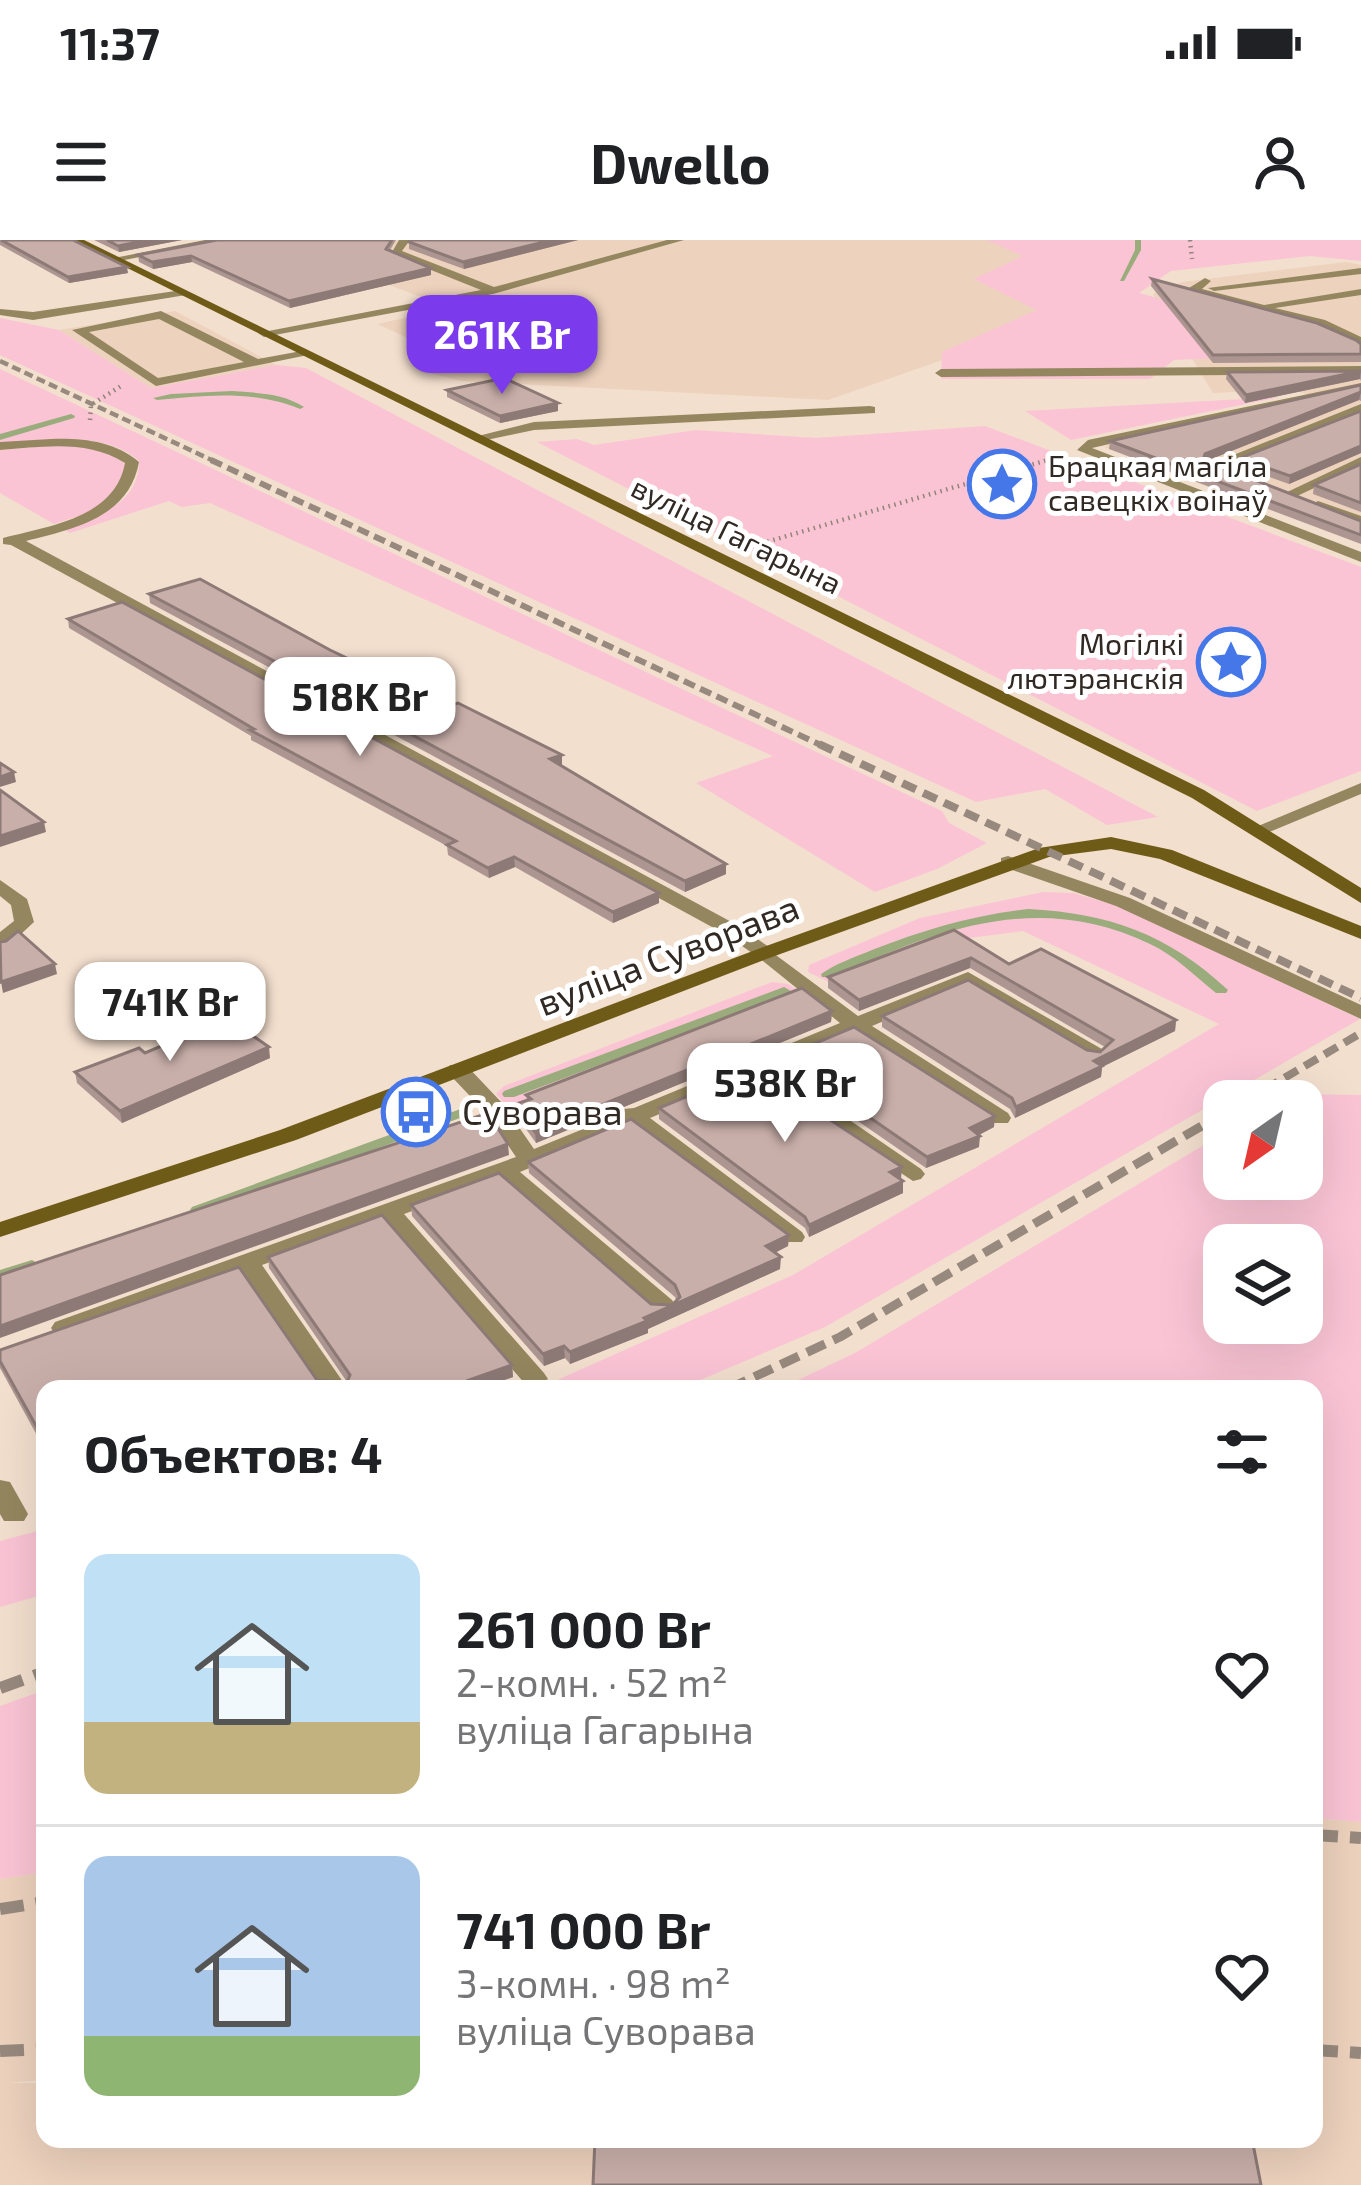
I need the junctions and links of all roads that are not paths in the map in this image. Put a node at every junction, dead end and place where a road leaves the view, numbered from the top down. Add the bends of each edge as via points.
1 (76, 240) edge
2 (224, 240) edge
3 (405, 240) edge
4 (680, 240) edge
5 (114, 259) junction
6 (1361, 271) edge
7 (493, 291) junction
8 (182, 292) junction
9 (1361, 292) edge
10 (1262, 306) junction
11 (0, 312) edge
12 (1361, 318) edge
13 (1321, 323) junction
14 (264, 333) junction
15 (1361, 340) edge
16 (307, 354) junction
17 (258, 364) junction
18 (1361, 370) edge
19 (941, 373) dead end
20 (1361, 388) edge
21 (1361, 408) edge
22 (870, 410) dead end
23 (477, 438) junction
24 (0, 446) edge
25 (1361, 461) edge
26 (1251, 480) edge
27 (1270, 487) edge
28 (1290, 494) junction
29 (1361, 521) edge
30 (6, 541) edge
31 (1361, 557) edge
32 (1361, 788) edge
33 (1260, 830) junction
34 (1008, 862) junction
35 (0, 886) edge
36 (1361, 897) edge
37 (1361, 933) edge
38 (0, 944) edge
39 (765, 953) junction
40 (1361, 1013) edge
41 (853, 1023) junction
42 (1096, 1052) edge
43 (754, 1065) junction
44 (458, 1070) junction
45 (631, 1114) junction
46 (1000, 1118) edge
47 (528, 1156) junction
48 (504, 1170) junction
49 (913, 1174) dead end
50 (390, 1213) junction
51 (0, 1230) edge
52 (793, 1237) edge
53 (248, 1263) junction
54 (663, 1306) edge
55 (40, 1337) edge
56 (535, 1379) dead end
57 (329, 1380) edge

1 - 5 main road, вуліца Гагарына
2 - 5 street
3 - 7 street via 395,252
4 - 7 street
5 - 8 main road, вуліца Гагарына
6 - 10 street via 1199,285
7 - 14 street
8 - 11 street via 33,316
8 - 14 main road, вуліца Гагарына
9 - 10 street
10 - 13 street
12 - 13 street
13 - 15 street
14 - 16 main road, вуліца Гагарына
16 - 17 street
16 - 23 main road, вуліца Гагарына
17 - 17 street via 156,382 78,329 161,315
18 - 19 street
20 - 31 street via 1084,450
21 - 26 street via 1213,466
22 - 23 street via 534,426
23 - 33 main road, вуліца Гагарына
24 - 30 street via 96,445 132,462 133,478 116,502
25 - 28 street
27 - 28 street
28 - 29 street
30 - 39 street
32 - 33 street
33 - 36 main road, вуліца Гагарына
34 - 37 main road, вуліца Суворава via 1112,843 1165,854
34 - 39 main road, вуліца Суворава
34 - 40 street via 1123,902
35 - 38 street via 20,903 24,922
39 - 41 street
39 - 44 main road, вуліца Суворава
41 - 42 street via 968,978
41 - 43 street
41 - 46 street
43 - 45 street
43 - 49 street
44 - 47 street
44 - 51 main road, вуліца Суворава
45 - 47 street
45 - 52 street
47 - 48 street
48 - 50 street
48 - 54 street
50 - 53 street
50 - 56 street
53 - 55 street
53 - 57 street

